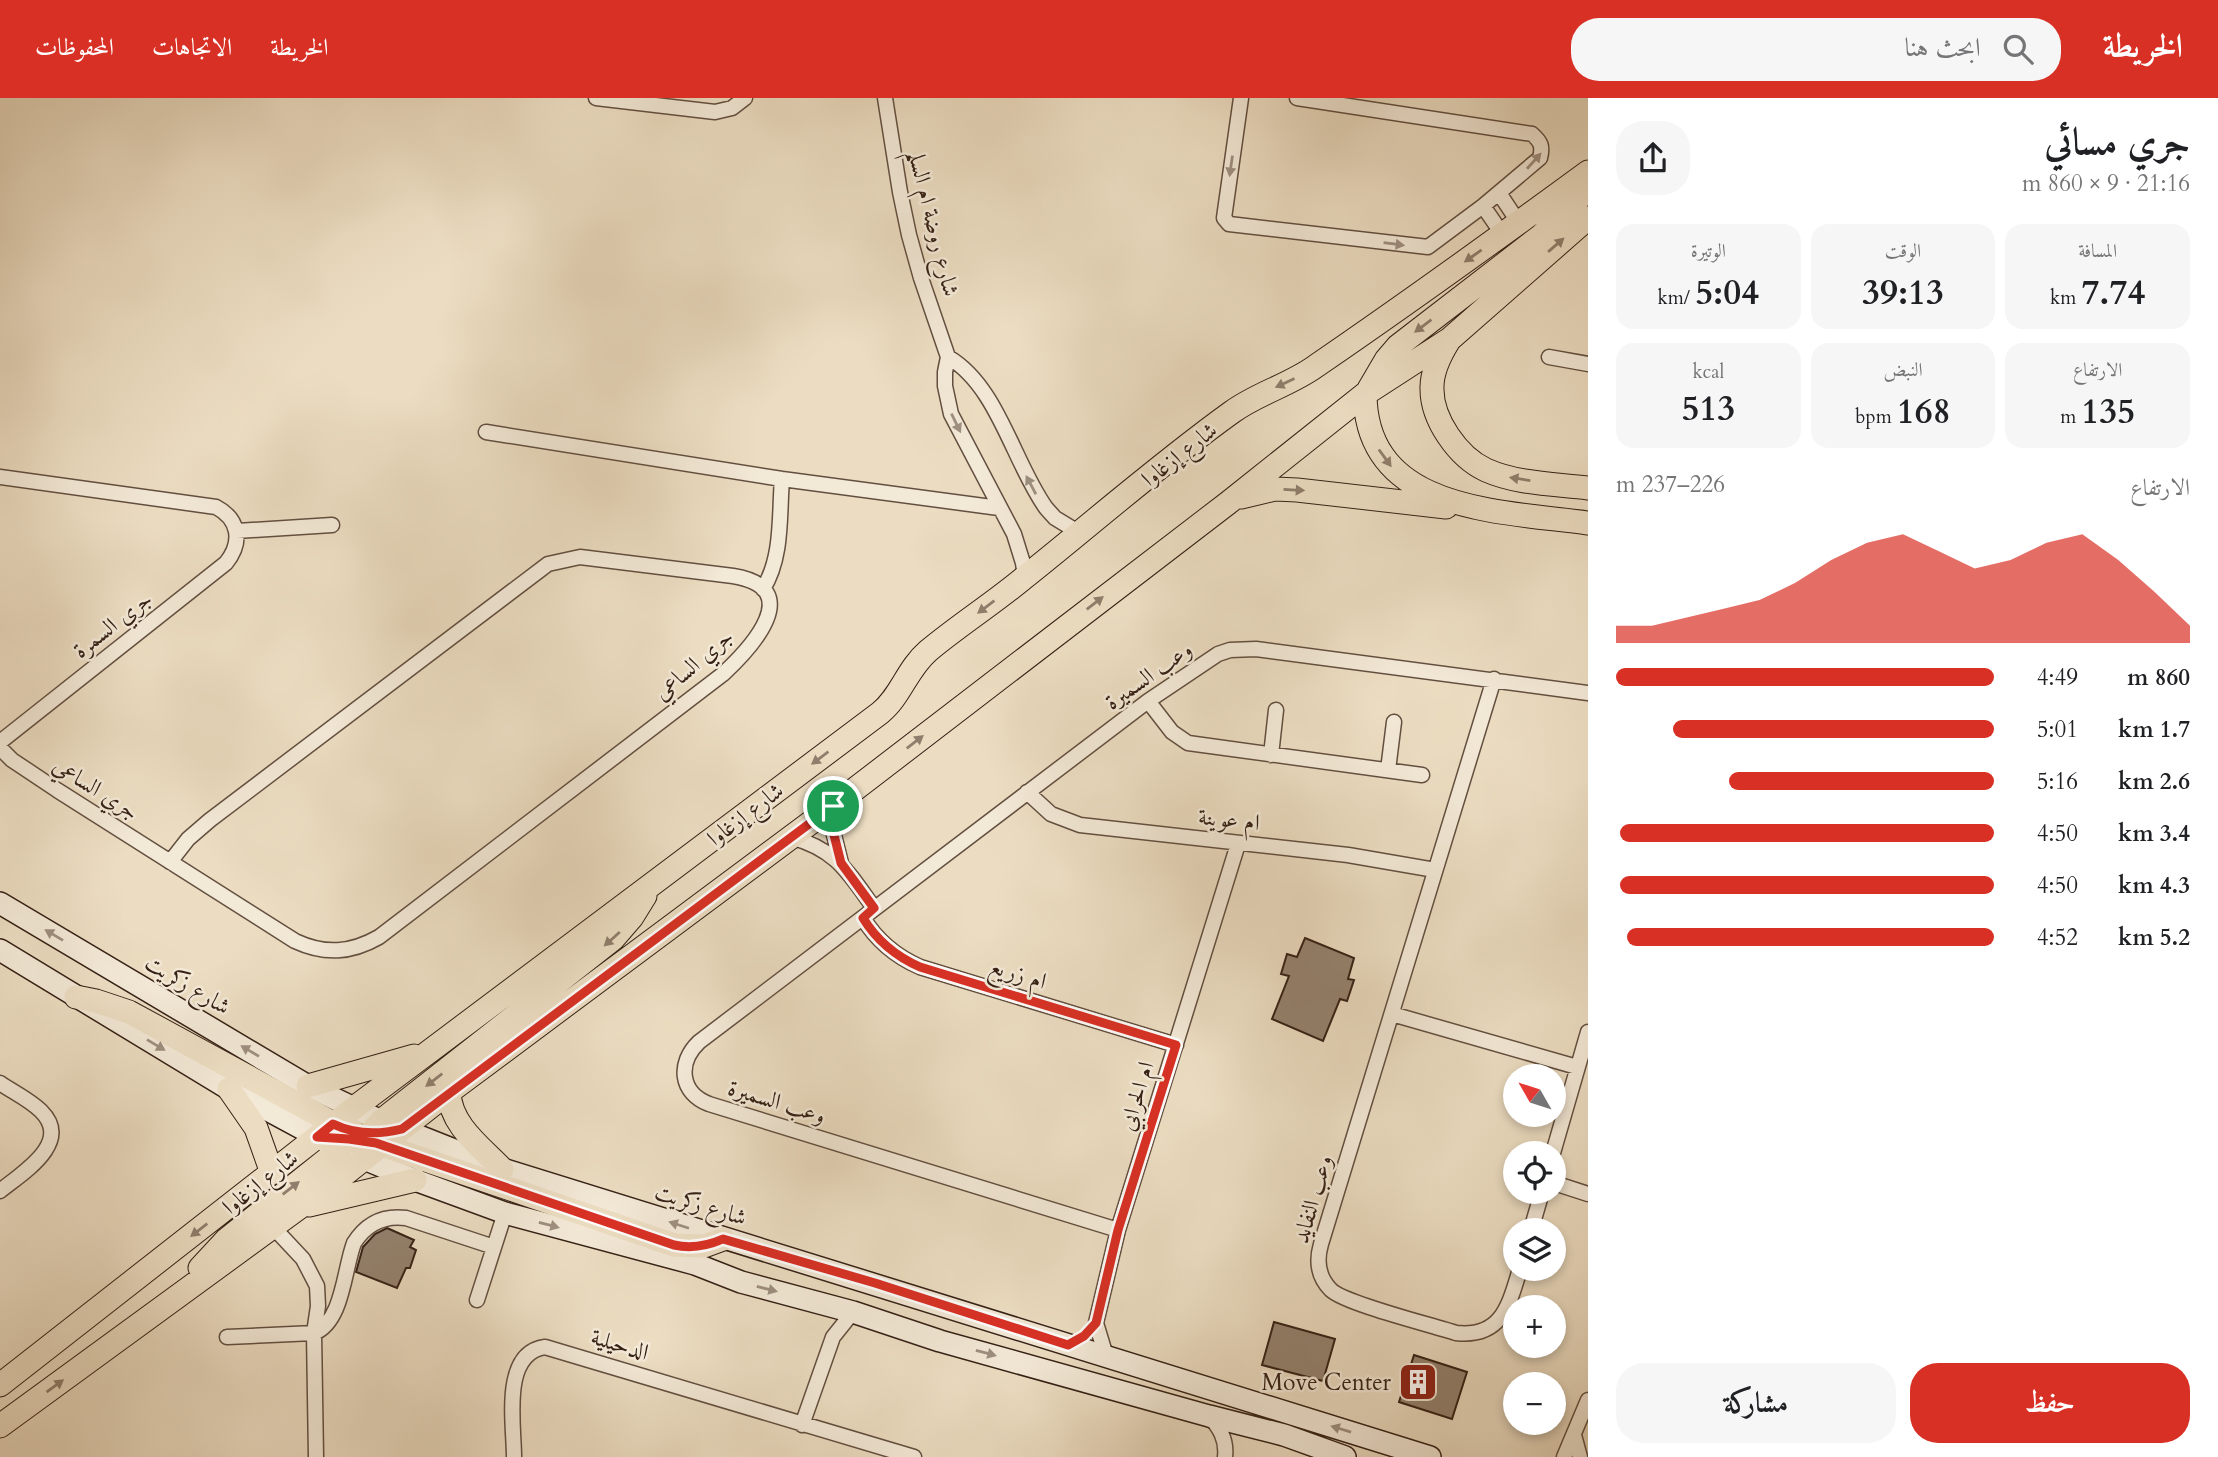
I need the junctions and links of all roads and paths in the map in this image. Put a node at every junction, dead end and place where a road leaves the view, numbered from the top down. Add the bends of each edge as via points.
1 (596, 98) edge
2 (745, 98) edge
3 (885, 98) edge
4 (1241, 98) edge
5 (1297, 98) edge
6 (1588, 172) edge
7 (1588, 189) edge
8 (1499, 193) junction
9 (1483, 206) junction
10 (1588, 218) edge
11 (1511, 229) junction
12 (1450, 339) junction
13 (948, 357) junction
14 (1549, 357) dead end
15 (1588, 364) edge
16 (1365, 394) junction
17 (486, 432) dead end
18 (0, 477) edge
19 (782, 478) junction
20 (1588, 488) edge
21 (1228, 503) junction
22 (999, 508) junction
23 (1484, 508) junction
24 (1588, 523) edge
25 (332, 525) dead end
26 (237, 531) junction
27 (1078, 532) junction
28 (1025, 578) junction
29 (763, 589) junction
30 (1494, 680) junction
31 (1588, 693) edge
32 (1148, 701) junction
33 (1276, 710) dead end
34 (1394, 722) dead end
35 (0, 743) edge
36 (0, 748) edge
37 (1271, 755) junction
38 (1388, 771) junction
39 (1422, 775) dead end
40 (1027, 792) junction
41 (833, 806) junction
42 (790, 837) junction
43 (1238, 844) junction
44 (170, 862) junction
45 (841, 863) junction
46 (1435, 870) junction
47 (652, 884) junction
48 (0, 902) edge
49 (868, 913) junction
50 (0, 950) edge
51 (76, 998) junction
52 (1392, 1014) junction
53 (1588, 1032) edge
54 (1176, 1045) junction
55 (428, 1052) junction
56 (1577, 1067) junction
57 (0, 1083) edge
58 (308, 1086) junction
59 (229, 1089) junction
60 (449, 1092) junction
61 (354, 1108) junction
62 (360, 1137) junction
63 (1556, 1141) edge
64 (502, 1169) junction
65 (272, 1173) junction
66 (415, 1180) junction
67 (1566, 1187) edge
68 (0, 1191) edge
69 (1588, 1195) edge
70 (300, 1207) junction
71 (505, 1213) junction
72 (273, 1227) junction
73 (1118, 1230) junction
74 (723, 1239) junction
75 (494, 1247) junction
76 (1516, 1281) edge
77 (191, 1286) junction
78 (477, 1300) dead end
79 (831, 1307) junction
80 (853, 1312) junction
81 (1096, 1323) junction
82 (314, 1333) junction
83 (834, 1337) junction
84 (227, 1338) dead end
85 (1068, 1345) junction
86 (1106, 1356) junction
87 (0, 1385) edge
88 (1588, 1400) edge
89 (1209, 1416) junction
90 (1247, 1424) junction
91 (802, 1425) junction
92 (0, 1426) edge
93 (1574, 1436) junction
94 (1225, 1452) edge
95 (907, 1456) edge
96 (316, 1457) edge
97 (514, 1457) edge
98 (1345, 1457) edge
99 (1430, 1457) edge
100 (1564, 1457) edge
101 (1580, 1457) edge

1 - 2 street via 715,112 732,108
3 - 13 street, شارع روضة ام السلم via 909,235
4 -> 9 street via 1224,218 1229,224 1423,247
8 -> 5 street via 1540,158 1541,141 1532,134
6 - 11 main road, شارع إزغاوا
7 -> 16 main road via 1542,235 1398,346
8 - 9 street
8 - 11 street
9 - 11 street
12 -> 10 main road, شارع إزغاوا
11 -> 27 main road, شارع إزغاوا via 1317,366 1233,411
12 - 16 main road, شارع إزغاوا
20 -> 12 main road via 1486,470 1451,440 1440,421 1432,388 1437,362
13 -> 22 street, شارع روضة ام السلم via 945,386 951,414
27 -> 13 street via 1046,508 979,385 963,365
14 - 15 street
16 - 21 main road, شارع إزغاوا
16 -> 23 main road via 1374,441 1398,474 1436,496
17 - 19 street
18 - 26 street via 216,506 230,516
19 - 22 street
19 - 29 street via 776,556
21 -> 23 main road via 1286,489
41 -> 21 main road, شارع إزغاوا
22 - 28 street, شارع روضة ام السلم via 1019,548
23 - 24 main road
25 - 26 street
26 - 35 street, جري السمرة via 235,548 226,563
27 - 28 main road, شارع إزغاوا
28 -> 47 main road, شارع إزغاوا via 918,660 891,704
29 - 44 street via 743,578 591,558 548,564 210,820
29 - 44 street, جري الساعي via 769,603 766,624 723,674 368,944 331,951 307,947
30 - 31 street, وعب السميرة
30 - 32 street, وعب السميرة via 1244,649 1206,660
30 - 46 street, وعب النفايد
32 - 37 street via 1171,732 1188,743
32 - 40 street, وعب السميرة
33 - 37 street
34 - 38 street
36 - 44 street, جري الساعي via 34,776
37 - 38 street
38 - 39 street
40 - 43 street, ام عوينة via 1051,814 1069,822
40 - 49 street, وعب السميرة
41 - 42 main road, شارع إزغاوا
41 - 45 street
42 - 45 street via 812,844
42 - 60 main road, شارع إزغاوا
43 - 46 street, ام عوينة
43 - 54 street, ام الحرابي
45 - 49 street
46 - 52 street, وعب النفايد
47 - 55 main road, شارع إزغاوا
47 -> 62 main road via 613,939
58 -> 48 main road, شارع زكريت
49 - 54 street, ام زريع via 880,941 920,967
49 - 73 street, وعب السميرة via 692,1049 684,1077 692,1094 709,1104
50 - 51 main road, شارع زكريت
51 -> 59 main road, شارع زكريت
51 - 62 main road via 129,1012
52 - 56 street
52 - 76 street, وعب النفايد via 1318,1254 1320,1273 1330,1289 1344,1298 1468,1334 1500,1319
53 - 56 street
54 - 73 street, ام الحرابي
55 - 58 main road
55 - 61 main road, شارع إزغاوا
56 - 63 street
57 - 68 street via 40,1109 50,1135 43,1155
58 - 61 main road, شارع زكريت
59 - 62 main road, شارع زكريت
59 - 65 main road via 256,1128
60 - 62 main road, شارع إزغاوا
60 - 64 main road via 458,1122
61 - 62 main road, شارع إزغاوا
62 - 64 main road, شارع زكريت
62 - 65 main road, شارع إزغاوا
62 - 66 main road, شارع زكريت
62 - 70 main road, شارع إزغاوا
62 - 74 main road via 674,1245 704,1246
77 -> 62 main road via 216,1248
74 -> 64 main road, شارع زكريت
65 -> 87 main road, شارع إزغاوا
66 - 70 main road
66 - 71 main road, شارع زكريت
67 - 69 street
70 - 72 main road, شارع إزغاوا
71 - 75 street
71 -> 79 main road, شارع زكريت via 695,1264
72 - 77 main road, شارع إزغاوا
72 - 82 street via 313,1276 318,1296
73 - 81 street, ام الحرابي
74 - 85 main road, شارع زكريت
75 - 78 street
75 - 82 street via 406,1218 377,1221 354,1243 335,1314 325,1328
92 -> 77 main road, شارع إزغاوا
79 - 80 main road, شارع زكريت
79 - 83 street
80 - 83 street
80 -> 89 main road, شارع زكريت
81 - 85 street
81 - 86 street
82 - 84 street
82 - 96 street
83 - 91 street
85 - 86 main road, شارع زكريت
99 -> 86 main road, شارع زكريت
88 - 93 street
89 - 90 main road, شارع زكريت
89 - 94 street via 1221,1432
90 - 94 street
90 - 98 main road, شارع زكريت
91 - 95 street, الدحيلية
91 - 97 street, الدحيلية via 545,1347 534,1348 515,1373
93 - 100 street
93 - 101 street

